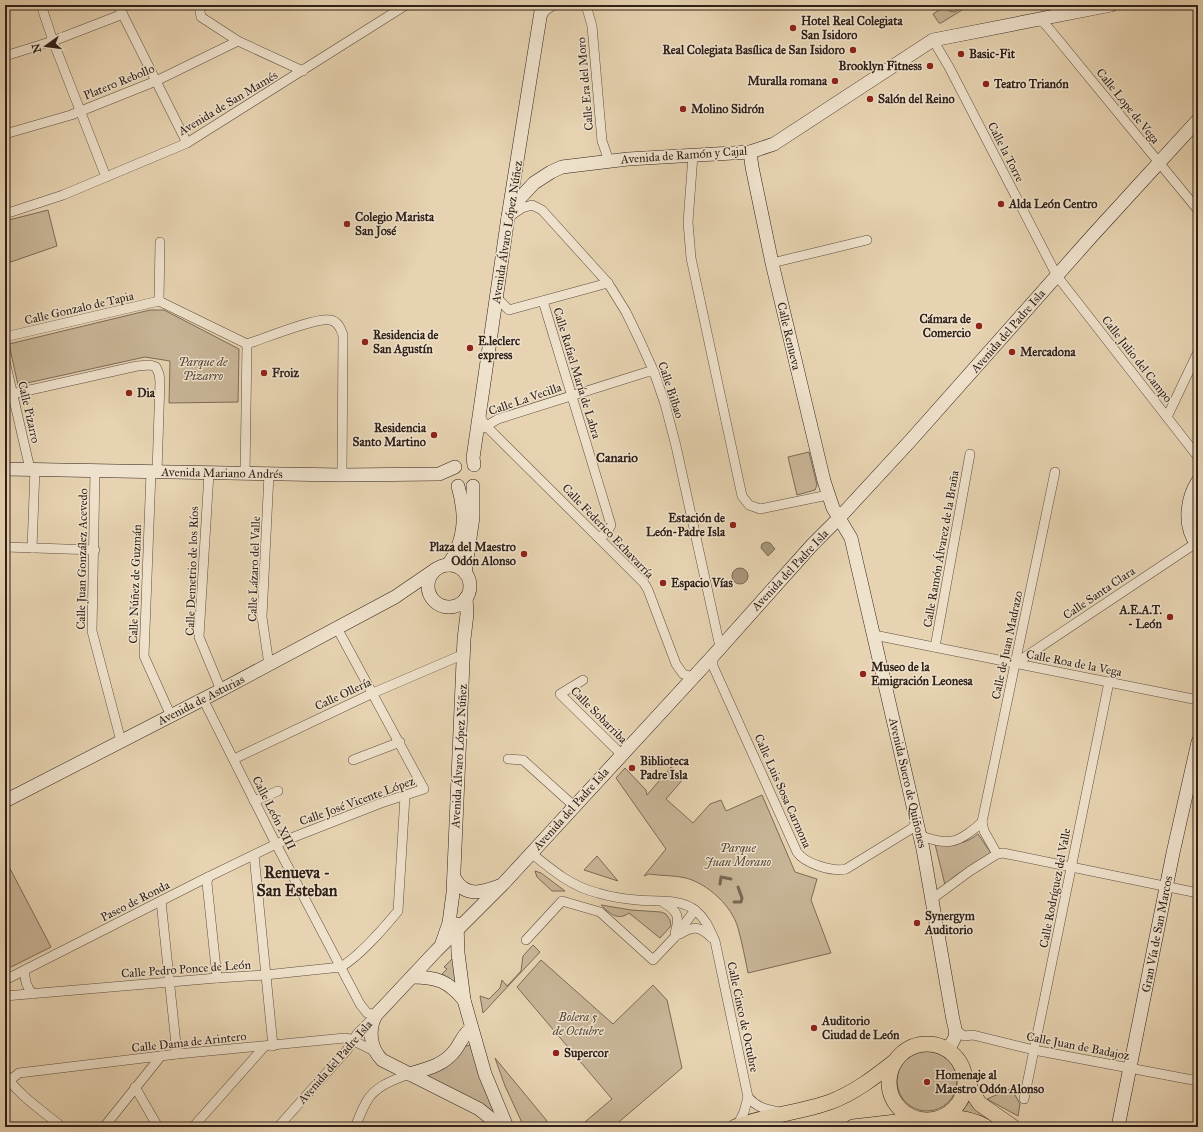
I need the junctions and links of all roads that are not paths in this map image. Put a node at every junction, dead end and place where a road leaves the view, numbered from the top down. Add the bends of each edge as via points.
1 (41, 5) edge
2 (118, 5) edge
3 (199, 5) edge
4 (406, 5) edge
5 (541, 5) edge
6 (554, 5) edge
7 (586, 5) edge
8 (1111, 5) edge
9 (123, 14) junction
10 (541, 19) junction
11 (1038, 19) junction
12 (933, 40) junction
13 (53, 41) junction
14 (238, 41) junction
15 (5, 56) edge
16 (302, 71) junction
17 (156, 81) junction
18 (80, 111) junction
19 (1197, 125) edge
20 (5, 134) edge
21 (187, 143) junction
22 (750, 152) junction
23 (693, 155) junction
24 (609, 161) junction
25 (1159, 162) junction
26 (106, 177) junction
27 (1198, 210) edge
28 (5, 213) edge
29 (508, 217) junction
30 (867, 240) dead end
31 (160, 242) dead end
32 (772, 263) junction
33 (1057, 276) junction
34 (608, 283) junction
35 (497, 298) junction
36 (159, 301) junction
37 (543, 301) junction
38 (5, 337) edge
39 (247, 344) junction
40 (1198, 352) edge
41 (5, 361) edge
42 (654, 372) junction
43 (10, 391) edge
44 (572, 396) junction
45 (1167, 417) junction
46 (479, 430) junction
47 (970, 454) dead end
48 (1198, 457) edge
49 (5, 469) edge
50 (33, 469) junction
51 (96, 471) junction
52 (154, 472) junction
53 (461, 472) junction
54 (1055, 472) dead end
55 (209, 473) junction
56 (245, 474) junction
57 (269, 474) junction
58 (342, 475) junction
59 (1198, 481) edge
60 (473, 486) junction
61 (828, 495) junction
62 (839, 518) junction
63 (598, 537) junction
64 (1197, 544) edge
65 (5, 547) edge
66 (32, 548) junction
67 (95, 550) junction
68 (442, 567) junction
69 (465, 573) junction
70 (395, 597) junction
71 (431, 597) junction
72 (466, 598) junction
73 (448, 607) junction
74 (337, 628) junction
75 (874, 635) junction
76 (464, 639) junction
77 (936, 647) junction
78 (716, 651) junction
79 (464, 654) junction
80 (1016, 663) junction
81 (269, 664) junction
82 (693, 677) junction
83 (583, 680) dead end
84 (1109, 682) junction
85 (221, 690) junction
86 (373, 693) junction
87 (203, 699) junction
88 (1198, 700) edge
89 (171, 716) junction
90 (122, 741) junction
91 (400, 742) junction
92 (1198, 742) edge
93 (621, 754) junction
94 (234, 759) junction
95 (508, 759) dead end
96 (353, 760) dead end
97 (278, 791) dead end
98 (405, 796) junction
99 (5, 801) edge
100 (254, 801) junction
101 (574, 806) junction
102 (982, 822) junction
103 (918, 823) junction
104 (921, 836) junction
105 (276, 844) junction
106 (531, 853) junction
107 (997, 854) junction
108 (254, 856) junction
109 (1071, 866) junction
110 (455, 876) junction
111 (208, 877) junction
112 (503, 884) junction
113 (1167, 887) junction
114 (1198, 893) edge
115 (932, 899) junction
116 (161, 901) junction
117 (662, 901) junction
118 (695, 910) junction
119 (457, 930) junction
120 (674, 938) junction
121 (526, 940) dead end
122 (715, 941) junction
123 (436, 951) junction
124 (341, 967) junction
125 (25, 970) junction
126 (265, 975) junction
127 (412, 977) junction
128 (217, 978) junction
129 (5, 980) edge
130 (168, 982) junction
131 (33, 994) junction
132 (5, 996) edge
133 (464, 1000) junction
134 (376, 1015) junction
135 (472, 1029) junction
136 (960, 1033) junction
137 (354, 1041) junction
138 (268, 1046) junction
139 (947, 1050) junction
140 (1034, 1050) junction
141 (376, 1052) junction
142 (177, 1054) junction
143 (161, 1056) junction
144 (895, 1061) junction
145 (1130, 1068) junction
146 (409, 1074) junction
147 (6, 1079) edge
148 (967, 1080) junction
149 (1198, 1081) edge
150 (135, 1087) junction
151 (748, 1097) junction
152 (1024, 1099) dead end
153 (782, 1113) junction
154 (912, 1118) junction
155 (942, 1118) junction
156 (62, 1127) edge
157 (104, 1127) edge
158 (158, 1127) edge
159 (193, 1127) edge
160 (278, 1127) edge
161 (355, 1127) edge
162 (496, 1127) edge
163 (508, 1127) edge
164 (736, 1127) edge
165 (853, 1127) edge
166 (967, 1127) edge
167 (986, 1127) edge
168 (1013, 1127) edge
169 (1118, 1127) edge

1 - 13 street
2 - 9 street
3 - 14 street via 201,18
4 - 16 street, Avenida de San Mamés
5 - 10 main road, Avenida Álvaro López Núñez
6 - 10 street via 546,10
7 - 24 street, Calle Era del Moro via 592,26 602,141
8 - 11 main road, Avenida de Ramón y Cajal
9 - 13 street
9 - 17 street
10 - 29 main road, Avenida Álvaro López Núñez
11 - 12 main road, Avenida de Ramón y Cajal
11 - 25 street, Calle Lope de Vega via 1051,31
12 - 22 main road, Avenida de Ramón y Cajal via 774,144
12 - 33 street, Calle la Torre
13 - 15 street
13 - 18 street
14 - 16 street
14 - 17 street, Platero Rebollo
16 - 21 street, Avenida de San Mamés
17 - 18 street, Platero Rebollo
17 - 21 street
18 - 20 street, Platero Rebollo
18 - 26 street
19 - 25 main road, Avenida del Padre Isla
21 - 26 street, Avenida de San Mamés
22 - 23 main road, Avenida de Ramón y Cajal
22 - 32 main road, Calle Renueva
23 - 24 main road, Avenida de Ramón y Cajal
23 - 61 street via 688,222 690,258 742,496 749,505 760,509
24 - 29 main road, Avenida de Ramón y Cajal via 562,167 540,178 521,197
25 - 27 street, Calle Lope de Vega
25 - 33 main road, Avenida del Padre Isla
26 - 28 street, Avenida de San Mamés via 63,195
29 - 34 street, Calle Bilbao via 532,205 542,210
29 - 35 main road, Avenida Álvaro López Núñez
30 - 32 street
31 - 36 street
32 - 61 main road, Calle Renueva
33 - 45 street, Calle Julio del Campo
33 - 62 main road, Avenida del Padre Isla
34 - 37 street
34 - 42 street, Calle Bilbao via 626,312
35 - 37 street via 509,310
35 - 46 main road, Avenida Álvaro López Núñez
36 - 38 street, Calle Gonzalo de Tapia
36 - 39 street
37 - 44 street, Calle Rafael María de Labra
39 - 56 street
39 - 58 street via 317,320 330,320 341,327
40 - 45 street
41 - 43 street, Calle Pizarro
42 - 44 street, Calle La Vecilla
42 - 78 street, Calle Bilbao via 676,446
43 - 50 street, Calle Pizarro
43 - 52 street, Calle Núñez de Guzmán via 137,366 156,367 160,381
44 - 46 street, Calle La Vecilla via 498,419
44 - 63 street, Calle Rafael María de Labra via 611,525 606,534
45 - 48 street, Calle Julio del Campo
46 - 53 main road, Avenida Álvaro López Núñez via 473,458
46 - 63 street, Calle Federico Echavarría
47 - 77 street, Calle Ramón Álvarez de la Braña
49 - 50 main road, Avenida Mariano Andrés
50 - 51 main road, Avenida Mariano Andrés
50 - 66 street, Calle Pizarro
51 - 52 main road, Avenida Mariano Andrés
51 - 67 street, Calle Juan González Acevedo
52 - 55 main road, Avenida Mariano Andrés
52 - 89 street, Calle Núñez de Guzmán via 144,656
53 - 58 main road, Avenida Mariano Andrés
53 - 60 main road via 465,488
53 - 60 main road via 478,472
53 - 68 main road, Avenida Álvaro López Núñez via 463,531 458,548
54 - 80 street, Calle de Juan Madrazo
55 - 56 main road, Avenida Mariano Andrés
55 - 85 street, Calle Demetrio de los Ríos via 199,637
56 - 57 main road, Avenida Mariano Andrés
57 - 58 main road, Avenida Mariano Andrés
57 - 81 street, Calle Lázaro del Valle via 262,617
59 - 64 main road via 1191,493 1188,506 1190,531
60 - 69 main road via 473,517
61 - 62 main road, Calle Renueva
62 - 75 main road, Avenida Suero de Quiñones via 851,538
62 - 78 main road, Avenida del Padre Isla
63 - 82 street, Calle Federico Echavarría via 644,583 676,664 683,674
64 - 80 street, Calle Santa Clara
65 - 66 street
66 - 67 street
67 - 90 street, Calle Juan González Acevedo via 92,631
68 - 69 main road via 455,566
68 - 70 main road, Avenida de Asturias
68 - 71 main road via 432,574 428,585
69 - 72 main road via 470,586
70 - 71 main road, Avenida de Asturias via 416,594
70 - 74 main road, Avenida de Asturias
71 - 73 main road
72 - 73 main road via 455,606
72 - 76 main road, Avenida Álvaro López Núñez
73 - 76 main road, Avenida Álvaro López Núñez via 461,622
74 - 81 main road, Avenida de Asturias
74 - 86 street
75 - 77 street, Calle Roa de la Vega
75 - 103 main road, Avenida Suero de Quiñones
76 - 79 main road, Avenida Álvaro López Núñez
77 - 80 street, Calle Roa de la Vega
78 - 82 main road, Avenida del Padre Isla
78 - 103 street, Calle Luis Sosa Carmona via 712,661 715,669 801,858 833,870 840,870
79 - 86 street, Calle Ollería
79 - 110 main road, Avenida Álvaro López Núñez
80 - 84 street, Calle Roa de la Vega
80 - 102 street, Calle de Juan Madrazo
81 - 85 main road, Avenida de Asturias
82 - 93 main road, Avenida del Padre Isla
83 - 93 street, Calle Sobarriba via 560,694
84 - 88 street, Calle Roa de la Vega
84 - 109 street, Calle Rodríguez del Valle
85 - 87 main road, Avenida de Asturias
86 - 91 street
86 - 94 street, Calle Ollería
87 - 89 main road, Avenida de Asturias
87 - 94 street, Calle León XIII
89 - 90 main road, Avenida de Asturias
90 - 99 main road, Avenida de Asturias
91 - 96 street
91 - 98 street, Calle José Vicente López via 424,789
92 - 113 main road, Gran Vía de San Marcos
93 - 101 main road, Avenida del Padre Isla
94 - 100 street, Calle León XIII
95 - 101 street via 524,760
97 - 100 street
98 - 105 street, Calle José Vicente López
98 - 124 street via 398,911 350,961
100 - 105 street, Calle León XIII
101 - 106 main road, Avenida del Padre Isla
102 - 104 street via 954,842 931,840
102 - 107 street via 984,831
103 - 104 main road, Avenida Suero de Quiñones
104 - 115 main road, Avenida Suero de Quiñones
105 - 108 street, Paseo de Ronda
105 - 124 street, Calle León XIII
106 - 112 main road, Avenida del Padre Isla
106 - 117 street, Calle Cinco de Octubre via 564,879 581,888 611,896
107 - 109 street
107 - 115 street
108 - 111 street, Paseo de Ronda
108 - 126 street
109 - 113 street
109 - 140 street, Calle Rodríguez del Valle
110 - 112 main road via 458,884 472,892
110 - 119 main road, Avenida Álvaro López Núñez
110 - 123 main road, Avenida Álvaro López Núñez via 449,923
111 - 116 street, Paseo de Ronda
111 - 128 street
112 - 119 main road, Avenida del Padre Isla
113 - 114 street
113 - 145 main road, Gran Vía de San Marcos
115 - 136 main road, Avenida Suero de Quiñones via 954,1020
116 - 125 street, Paseo de Ronda
116 - 130 street
117 - 118 street, Calle Cinco de Octubre via 685,904
117 - 120 street via 674,909 677,917
118 - 120 street
118 - 122 street, Calle Cinco de Octubre via 708,926
119 - 123 main road, Avenida del Padre Isla
119 - 133 main road, Avenida Álvaro López Núñez
120 - 121 street via 653,960 600,912 562,901
120 - 122 street via 688,929 697,928 704,930
122 - 151 street, Calle Cinco de Octubre
123 - 127 main road, Avenida del Padre Isla
124 - 126 street, Calle Pedro Ponce de León
124 - 134 street, Calle León XIII via 362,1008
125 - 129 street, Paseo de Ronda
125 - 131 street via 25,983
126 - 128 street, Calle Pedro Ponce de León
126 - 138 street
127 - 133 main road via 429,977 442,981 455,989
127 - 134 main road, Avenida del Padre Isla
128 - 130 street, Calle Pedro Ponce de León
130 - 131 street, Calle Pedro Ponce de León
130 - 142 street
131 - 132 street, Calle Pedro Ponce de León
133 - 135 main road
134 - 137 street, Avenida del Padre Isla via 357,1034
134 - 141 main road, Avenida del Padre Isla via 371,1033
135 - 146 main road via 440,1064
135 - 163 main road via 487,1081
136 - 139 main road
136 - 140 street, Calle Juan de Badajoz
137 - 138 street, Calle Dama de Arintero via 345,1038
137 - 141 street, Calle Dama de Arintero
137 - 160 street, Avenida del Padre Isla
138 - 142 street, Calle Dama de Arintero
138 - 159 street
139 - 144 main road via 934,1045 916,1046 901,1054
139 - 148 main road via 959,1060
140 - 145 street, Calle Juan de Badajoz
140 - 152 street, Calle Rodríguez del Valle
141 - 146 main road via 382,1060
142 - 143 street, Calle Dama de Arintero
143 - 147 street, Calle Dama de Arintero via 19,1073
143 - 150 street
144 - 153 main road via 873,1079 841,1097
144 - 154 main road via 889,1079 890,1091 894,1103
145 - 149 street, Calle Juan de Badajoz
145 - 169 main road, Gran Vía de San Marcos
146 - 161 street via 376,1090 367,1100
146 - 162 main road via 479,1110 489,1117
147 - 156 street
148 - 155 main road via 961,1101 955,1110
148 - 168 main road via 980,1104
150 - 157 street
150 - 158 street
151 - 153 street via 762,1108
151 - 164 street, Calle Cinco de Octubre
153 - 164 main road
154 - 155 main road
154 - 165 main road
155 - 166 street
155 - 167 main road via 963,1118

